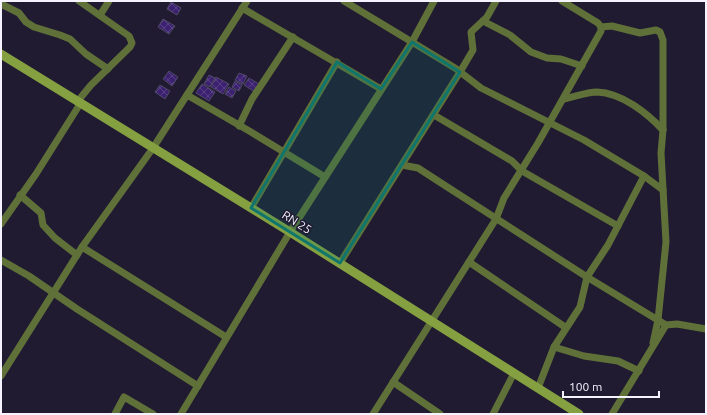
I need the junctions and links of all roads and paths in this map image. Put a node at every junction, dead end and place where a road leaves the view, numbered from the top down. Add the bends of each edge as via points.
1 (79, 1) edge
2 (109, 1) edge
3 (344, 1) edge
4 (434, 1) edge
5 (496, 1) edge
6 (562, 1) edge
7 (245, 3) edge
8 (1, 4) edge
9 (100, 15) junction
10 (484, 21) junction
11 (601, 27) junction
12 (293, 36) junction
13 (412, 42) junction
14 (1, 54) edge
15 (337, 62) junction
16 (582, 66) junction
17 (108, 69) junction
18 (460, 72) junction
19 (381, 89) junction
20 (187, 96) junction
21 (564, 99) junction
22 (79, 103) junction
23 (434, 115) junction
24 (549, 123) junction
25 (239, 126) junction
26 (664, 130) junction
27 (153, 148) junction
28 (284, 152) junction
29 (402, 165) junction
30 (522, 171) junction
31 (644, 176) junction
32 (325, 177) junction
33 (664, 190) junction
34 (20, 195) junction
35 (251, 208) junction
36 (496, 219) junction
37 (1, 224) edge
38 (618, 226) junction
39 (290, 232) junction
40 (82, 247) junction
41 (78, 255) junction
42 (1, 260) edge
43 (469, 262) junction
44 (340, 263) junction
45 (587, 278) junction
46 (54, 293) junction
47 (658, 320) junction
48 (431, 321) junction
49 (666, 325) junction
50 (565, 327) junction
51 (706, 328) edge
52 (226, 337) junction
53 (554, 347) junction
54 (652, 351) junction
55 (640, 371) junction
56 (514, 373) junction
57 (1, 374) edge
58 (393, 382) junction
59 (198, 386) junction
60 (538, 388) junction
61 (185, 413) edge
62 (114, 414) edge
63 (153, 414) edge
64 (372, 414) edge
65 (440, 414) edge
66 (493, 414) edge
67 (579, 414) edge
68 (612, 414) edge

1 - 9 street
2 - 9 street
3 - 13 street
4 - 13 street
5 - 10 street
6 - 11 street
7 - 12 street
7 - 20 street
8 - 17 street via 19,13 34,27 60,34 70,40
9 - 17 street via 131,39 130,47
10 - 16 street via 510,35 531,52
10 - 18 street via 471,32 473,50
11 - 16 street via 596,43
11 - 26 street via 612,26 640,33 656,30 662,35
12 - 15 street
12 - 25 street via 252,99
13 - 18 street
13 - 19 street
14 - 22 main road, RN 25 / RN 25
15 - 19 street
15 - 28 street
16 - 21 street
17 - 22 street via 91,85
18 - 23 street
18 - 24 street via 481,88
19 - 32 street
20 - 25 street
20 - 27 street
21 - 24 street
21 - 26 street via 596,92 605,94 638,107
22 - 27 main road, RN 25 / RN 25
22 - 34 street via 36,174
23 - 29 street
23 - 30 street via 512,161
24 - 30 street
24 - 31 street via 584,140
25 - 28 street
26 - 33 street via 661,153
27 - 35 main road, RN 25 / RN 25
27 - 40 street
28 - 32 street
28 - 35 street
29 - 36 street via 418,168
29 - 44 street
30 - 36 street via 504,198
30 - 38 street
31 - 33 street
31 - 38 street
32 - 39 street
33 - 47 street via 666,242
34 - 37 street
34 - 41 street via 41,213 43,226
35 - 39 main road, RN 25 / RN 25
36 - 43 street
36 - 45 street
38 - 45 street
39 - 44 main road, RN 25 / RN 25
39 - 52 street
40 - 41 street
40 - 52 street
41 - 46 street
42 - 46 street
43 - 48 street
43 - 50 street
44 - 48 main road, RN 25 / RN 25
45 - 47 street
45 - 50 street via 580,307
46 - 57 street
46 - 59 street
47 - 49 street
47 - 54 street
48 - 56 main road, RN 25 / RN 25
48 - 58 street
49 - 51 street
49 - 54 street
50 - 53 street
52 - 59 street
53 - 55 street via 584,356 618,360
53 - 60 street
54 - 55 street
55 - 68 street
56 - 60 main road, RN 25 / RN 25
56 - 66 street
58 - 64 street
58 - 65 street
59 - 61 street
60 - 67 main road, RN 25 / RN 25
62 - 63 street via 124,397

